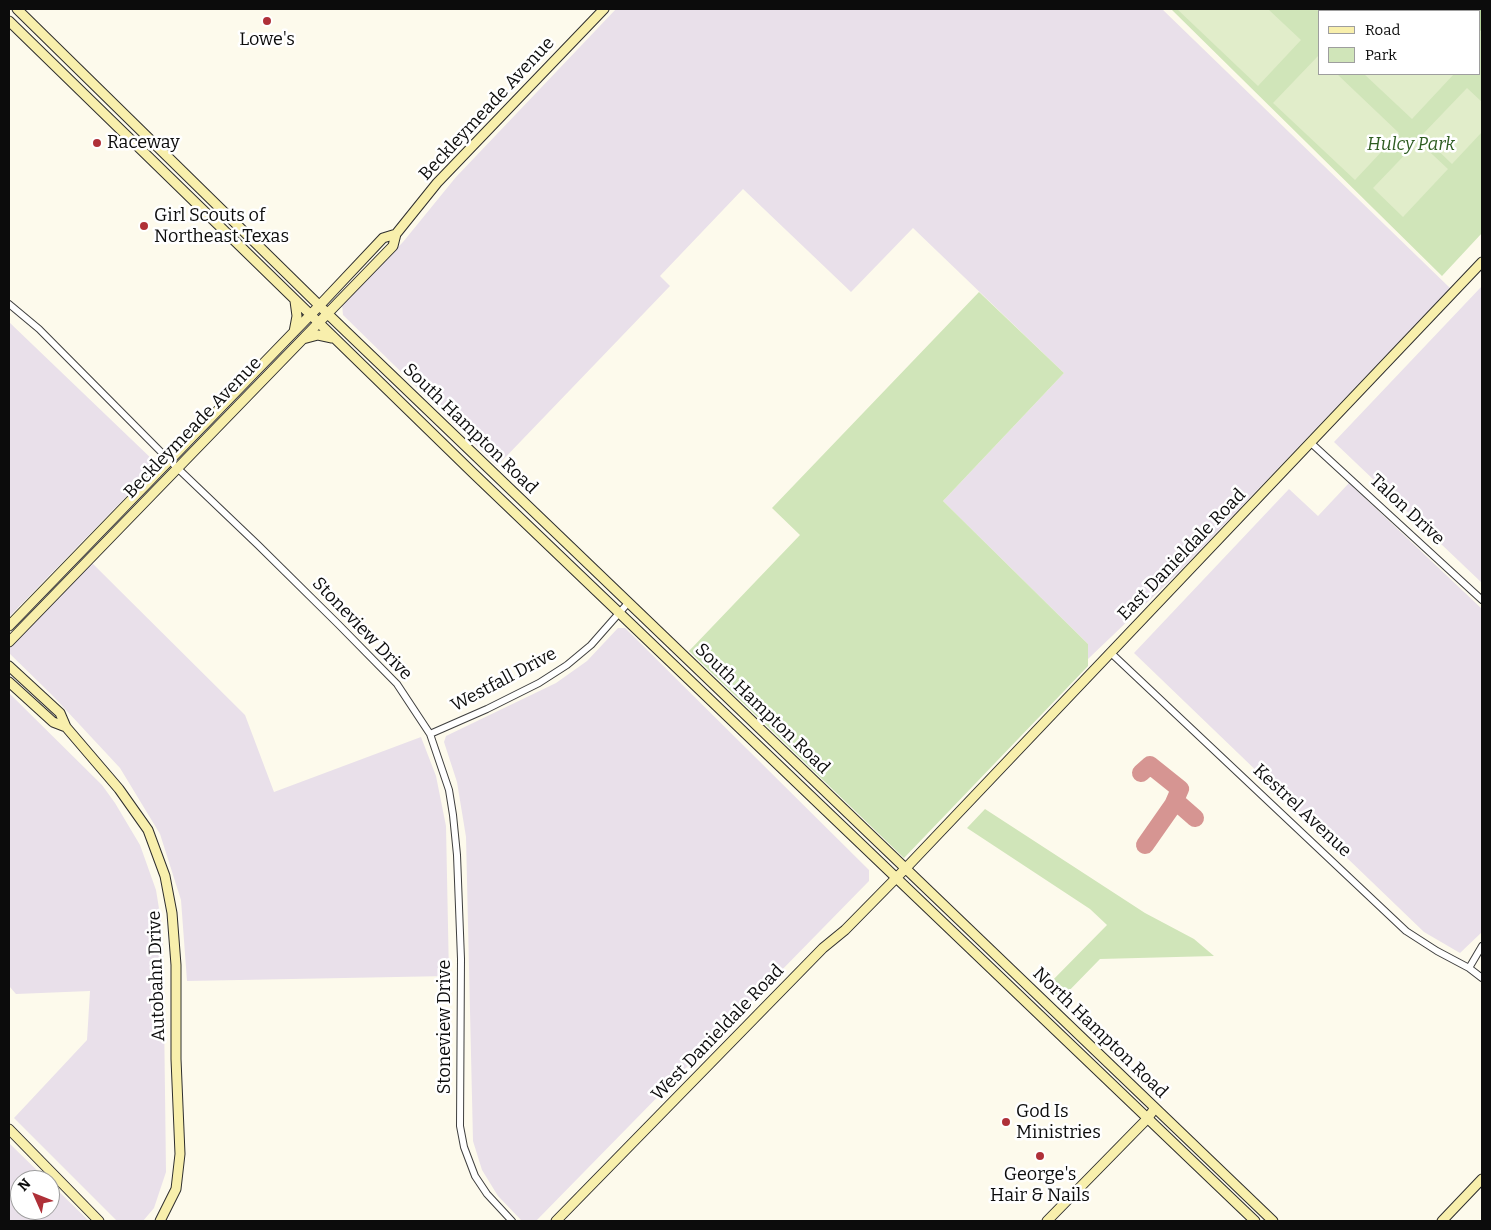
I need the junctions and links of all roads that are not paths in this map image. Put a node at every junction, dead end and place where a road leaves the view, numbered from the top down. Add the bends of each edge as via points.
1 (17, 9) edge
2 (604, 9) edge
3 (9, 21) edge
4 (100, 91) junction
5 (91, 101) junction
6 (207, 195) junction
7 (197, 205) junction
8 (396, 234) junction
9 (1482, 262) edge
10 (295, 300) junction
11 (9, 304) edge
12 (319, 306) junction
13 (327, 314) junction
14 (310, 315) junction
15 (318, 323) junction
16 (294, 332) junction
17 (334, 338) junction
18 (301, 339) junction
19 (1311, 443) junction
20 (169, 460) junction
21 (178, 468) junction
22 (78, 554) junction
23 (86, 562) junction
24 (1482, 600) edge
25 (628, 603) junction
26 (620, 613) junction
27 (9, 626) edge
28 (9, 642) edge
29 (1111, 653) junction
30 (9, 666) edge
31 (9, 682) edge
32 (66, 727) junction
33 (430, 734) junction
34 (764, 734) junction
35 (755, 743) junction
36 (905, 869) junction
37 (895, 879) junction
38 (1482, 946) edge
39 (1469, 968) junction
40 (1016, 975) junction
41 (1482, 978) edge
42 (1006, 984) junction
43 (1090, 1047) junction
44 (1081, 1056) junction
45 (1155, 1108) junction
46 (1147, 1119) junction
47 (9, 1129) edge
48 (1482, 1179) edge
49 (99, 1221) edge
50 (160, 1221) edge
51 (512, 1221) edge
52 (556, 1221) edge
53 (1047, 1221) edge
54 (1255, 1221) edge
55 (1273, 1221) edge
56 (1442, 1221) edge

1 - 4 main road, South Hampton Road
2 - 8 main road, Beckleymeade Avenue via 437,183
3 - 5 main road, South Hampton Road
4 - 5 main road
4 - 6 main road, South Hampton Road
5 - 7 main road, South Hampton Road
6 - 7 main road
6 - 12 main road, South Hampton Road
7 - 10 main road, South Hampton Road
8 - 12 main road, Beckleymeade Avenue via 383,238
8 - 13 main road, Beckleymeade Avenue via 393,246
9 - 19 main road, East Danieldale Road
10 - 14 main road, South Hampton Road
10 - 16 main road
11 - 20 street, Stoneview Drive via 40,329
12 - 13 main road, South Hampton Road
12 - 14 main road, Beckleymeade Avenue
13 - 15 main road, Beckleymeade Avenue
13 - 25 main road, South Hampton Road
14 - 15 main road, South Hampton Road
14 - 16 main road, Beckleymeade Avenue
15 - 17 main road, South Hampton Road
15 - 18 main road, Beckleymeade Avenue
16 - 20 main road, Beckleymeade Avenue
17 - 18 main road via 318,335
17 - 26 main road, South Hampton Road
18 - 21 main road, Beckleymeade Avenue
19 - 24 street, Talon Drive
19 - 29 main road, East Danieldale Road
20 - 21 street, Stoneview Drive
20 - 22 main road, Beckleymeade Avenue
21 - 23 main road, Beckleymeade Avenue
21 - 33 street, Stoneview Drive via 397,684
22 - 23 main road
22 - 27 main road, Beckleymeade Avenue
23 - 28 main road, Beckleymeade Avenue
25 - 26 street, Westfall Drive
25 - 34 main road, South Hampton Road
26 - 33 street, Westfall Drive via 568,665 487,709
26 - 35 main road, South Hampton Road
29 - 36 main road, East Danieldale Road
29 - 39 street, Kestrel Avenue via 1406,931
30 - 32 main road, Autobahn Drive via 60,713
31 - 32 main road, Autobahn Drive via 53,722
32 - 50 main road, Autobahn Drive via 119,789 148,830 169,893 176,965 180,1154 176,1189
33 - 51 street, Stoneview Drive via 449,790 457,855 461,959 460,1126 475,1176
34 - 35 main road
34 - 36 main road, South Hampton Road
35 - 37 main road, South Hampton Road
36 - 37 main road, West Danieldale Road
36 - 40 main road, North Hampton Road
37 - 42 main road, North Hampton Road
37 - 52 main road, West Danieldale Road via 823,948
38 - 39 street
39 - 41 street, Kestrel Avenue
40 - 42 main road
40 - 43 main road, North Hampton Road
42 - 44 main road, North Hampton Road
43 - 44 main road
43 - 45 main road, North Hampton Road
44 - 46 main road, North Hampton Road
45 - 46 main road
45 - 55 main road, North Hampton Road
46 - 53 main road
46 - 54 main road, North Hampton Road
47 - 49 main road
48 - 56 main road

